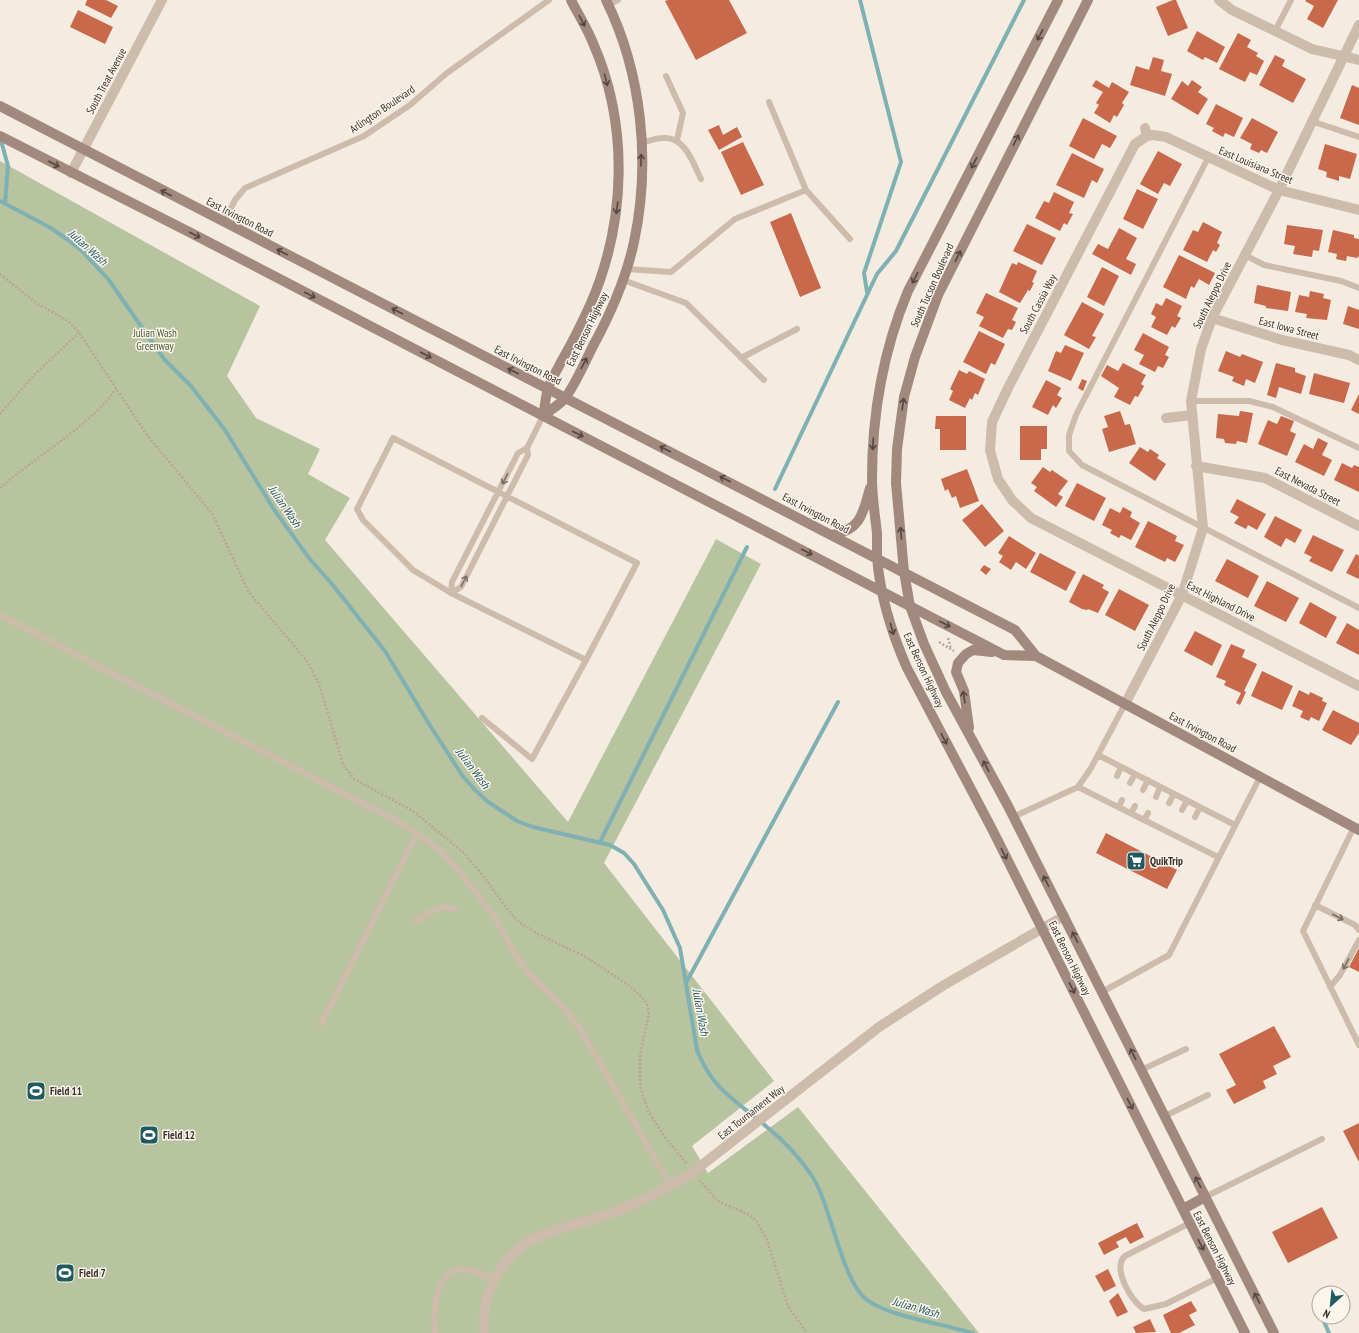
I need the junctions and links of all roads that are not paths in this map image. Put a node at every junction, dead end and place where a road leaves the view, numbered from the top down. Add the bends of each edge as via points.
1 (162, 0) edge
2 (549, 0) edge
3 (571, 0) edge
4 (618, 0) edge
5 (1058, 0) edge
6 (1088, 0) edge
7 (1219, 0) edge
8 (1291, 0) edge
9 (607, 2) edge
10 (1359, 25) edge
11 (1275, 31) junction
12 (1343, 56) junction
13 (1359, 60) edge
14 (666, 76) dead end
15 (770, 102) dead end
16 (5, 109) edge
17 (1311, 121) junction
18 (1146, 132) joint
19 (0, 136) edge
20 (1359, 137) edge
21 (677, 140) junction
22 (642, 143) junction
23 (83, 150) junction
24 (1208, 158) junction
25 (71, 173) junction
26 (701, 179) dead end
27 (806, 190) junction
28 (1279, 190) junction
29 (1359, 210) edge
30 (224, 223) junction
31 (850, 239) dead end
32 (1245, 255) junction
33 (626, 269) junction
34 (623, 280) junction
35 (1359, 288) edge
36 (1212, 318) junction
37 (797, 329) dead end
38 (741, 358) junction
39 (1359, 360) edge
40 (764, 380) dead end
41 (548, 389) junction
42 (566, 398) junction
43 (1191, 401) junction
44 (1192, 415) junction
45 (543, 416) junction
46 (1166, 418) dead end
47 (527, 448) junction
48 (1359, 448) edge
49 (1196, 466) junction
50 (872, 481) junction
51 (498, 493) junction
52 (507, 497) junction
53 (1012, 500) joint
54 (1359, 526) edge
55 (1203, 528) junction
56 (832, 535) junction
57 (877, 558) junction
58 (904, 572) junction
59 (882, 591) junction
60 (452, 593) junction
61 (1182, 595) junction
62 (910, 606) junction
63 (1359, 608) edge
64 (0, 615) edge
65 (1004, 655) junction
66 (1036, 656) junction
67 (586, 660) junction
68 (1359, 686) edge
69 (1125, 704) junction
70 (482, 718) dead end
71 (970, 736) junction
72 (1098, 755) junction
73 (1121, 767) junction
74 (1135, 774) junction
75 (1117, 776) dead end
76 (1260, 776) junction
77 (1148, 780) junction
78 (1130, 783) dead end
79 (1078, 786) junction
80 (1160, 787) junction
81 (1143, 790) dead end
82 (1108, 793) dead end
83 (1174, 794) junction
84 (1156, 797) dead end
85 (1104, 800) junction
86 (1122, 800) dead end
87 (1187, 800) junction
88 (1169, 803) dead end
89 (1135, 806) dead end
90 (1119, 807) junction
91 (1200, 807) junction
92 (1182, 810) dead end
93 (1131, 813) junction
94 (1148, 813) dead end
95 (1014, 817) junction
96 (1195, 817) dead end
97 (1161, 819) dead end
98 (1144, 820) junction
99 (1235, 825) junction
100 (1157, 826) junction
101 (1174, 827) dead end
102 (1356, 828) edge
103 (417, 833) junction
104 (1170, 833) junction
105 (1186, 833) dead end
106 (1183, 840) junction
107 (1218, 857) junction
108 (1315, 905) junction
109 (455, 910) dead end
110 (1064, 916) junction
111 (416, 921) dead end
112 (1042, 928) junction
113 (1359, 930) edge
114 (1359, 940) edge
115 (1330, 987) junction
116 (1102, 992) junction
117 (321, 1024) dead end
118 (1359, 1045) edge
119 (1186, 1049) dead end
120 (1141, 1070) junction
121 (1208, 1096) dead end
122 (1165, 1116) junction
123 (1322, 1138) dead end
124 (671, 1186) junction
125 (1206, 1197) junction
126 (1183, 1209) junction
127 (1190, 1223) junction
128 (1217, 1278) junction
129 (494, 1279) junction
130 (435, 1333) edge
131 (484, 1333) edge
132 (1245, 1333) edge
133 (1274, 1333) edge

1 - 23 street, South Treat Avenue
2 - 30 lane, Arlington Boulevard via 447,73 410,105 364,136 245,188 235,200
3 -> 41 main road, East Benson Highway via 593,43 610,95 616,138 618,201 615,225 601,278
4 - 9 lane
5 -> 50 main road, South Tucson Boulevard via 908,290 896,320 879,391
58 -> 6 main road, South Tucson Boulevard via 896,483 897,449 904,396 915,357 938,295
7 - 11 street via 1232,10
8 - 11 lane
9 - 22 main road, East Benson Highway via 629,60 639,110
10 - 12 street, South Aleppo Drive
11 - 12 street via 1312,49
12 - 13 street
12 - 17 street, South Aleppo Drive
14 - 21 lane via 683,113
15 - 27 lane
16 - 23 main road, East Irvington Road
17 - 20 lane
17 - 28 street, South Aleppo Drive
18 - 24 street, East Louisiana Street via 1166,137
18 - 53 street, South Cassia Way via 1135,144 992,422 990,450 998,479
19 -> 25 main road, East Irvington Road
21 - 22 lane via 663,138
21 - 26 lane via 686,149
33 -> 22 main road, East Benson Highway via 634,242
23 - 25 street, South Treat Avenue
30 -> 23 main road, East Irvington Road
24 - 28 street, East Louisiana Street
24 - 55 lane via 1076,415 1069,435 1069,451 1082,465
25 -> 45 main road, East Irvington Road via 200,237
27 - 31 lane
27 - 33 lane via 735,219 671,272
28 - 29 street, East Louisiana Street
28 - 32 street, South Aleppo Drive
41 -> 30 main road, East Irvington Road
32 - 35 lane via 1264,265 1341,281
32 - 36 street, South Aleppo Drive
33 - 34 main road, East Benson Highway
34 - 38 lane via 686,303
42 -> 34 main road, East Benson Highway via 608,320
36 - 39 street, East Iowa Street via 1282,340 1349,355
36 - 43 street, South Aleppo Drive via 1201,349
37 - 38 lane
38 - 40 lane
41 - 42 main road, East Irvington Road
41 - 45 main road, East Benson Highway
42 - 45 main road, East Benson Highway
56 -> 42 main road, East Irvington Road
43 - 44 street, South Aleppo Drive
43 - 48 lane via 1250,401 1273,407
44 - 46 street
44 - 49 street, South Aleppo Drive
45 - 47 lane
45 -> 59 main road, East Irvington Road
47 -> 51 lane via 518,453
47 - 52 lane via 528,455
49 - 54 street, East Nevada Street via 1265,478
49 - 55 street, South Aleppo Drive
50 - 56 main road via 863,514 845,533
50 - 57 main road, South Tucson Boulevard
51 - 52 lane
51 - 60 lane via 452,582
51 - 60 lane via 393,438 357,509 363,520 413,570
60 -> 52 lane via 461,587
52 - 67 lane via 637,563
53 - 61 street, East Highland Drive via 1031,518
55 - 61 street, South Aleppo Drive
55 - 63 lane
56 - 57 main road, East Irvington Road
57 - 58 main road, East Irvington Road
57 - 59 main road, South Tucson Boulevard
58 - 62 main road, South Tucson Boulevard
58 - 66 main road, East Irvington Road via 1015,630
59 - 62 main road, East Irvington Road
59 -> 112 main road, East Benson Highway via 897,645 907,668
60 - 67 lane
61 - 68 street, East Highland Drive
61 - 69 street, South Aleppo Drive
62 -> 65 main road, East Irvington Road
62 - 71 main road, East Benson Highway via 924,644
64 - 103 lane
65 - 66 main road, East Irvington Road
71 -> 65 main road via 964,691 956,672 958,663 973,650
66 - 69 main road, East Irvington Road
67 - 70 lane via 532,759
69 - 72 lane
69 - 76 main road, East Irvington Road
95 -> 71 main road, East Benson Highway
72 - 73 lane
72 - 79 lane
73 - 74 lane
73 - 75 lane
74 - 77 lane
74 - 78 lane
76 - 99 lane
76 - 102 main road, East Irvington Road
77 - 80 lane
77 - 81 lane
79 - 85 lane
79 - 95 lane
80 - 83 lane
80 - 84 lane
82 - 85 lane
83 - 87 lane
83 - 88 lane
85 - 90 lane
86 - 90 lane
87 - 91 lane
87 - 92 lane
89 - 93 lane
90 - 93 lane
91 - 96 lane
91 - 99 lane
93 - 98 lane
94 - 98 lane
110 -> 95 main road, East Benson Highway
97 - 100 lane
98 - 100 lane
99 - 107 lane
100 - 104 lane
101 - 104 lane
102 - 108 lane
103 - 117 lane
103 - 124 lane via 443,853 475,890 530,975 579,1027
104 - 106 lane
105 - 106 lane
106 - 107 lane
107 - 116 lane via 1169,956
108 -> 113 lane via 1355,925
108 - 115 lane via 1303,931
109 - 111 lane via 450,906 444,906
110 - 112 street, East Tournament Way
116 -> 110 main road, East Benson Highway
112 - 124 street, East Tournament Way via 944,985 879,1027 693,1172
112 -> 126 main road, East Benson Highway
114 -> 115 lane via 1340,975
115 - 118 lane
120 -> 116 main road, East Benson Highway
119 - 120 lane
120 - 122 main road, East Benson Highway
121 - 122 lane
125 -> 122 main road, East Benson Highway
123 - 125 lane
124 - 129 street, East Tournament Way via 617,1211 540,1236 521,1248
125 - 126 main road
133 -> 125 main road, East Benson Highway
126 - 127 main road, East Benson Highway
127 -> 128 main road, East Benson Highway
127 - 128 lane via 1125,1256 1120,1264 1121,1276 1136,1303 1144,1309 1166,1304
128 - 132 main road, East Benson Highway
129 - 130 lane via 461,1269 451,1273 439,1289
129 - 131 street, East Tournament Way via 487,1296

